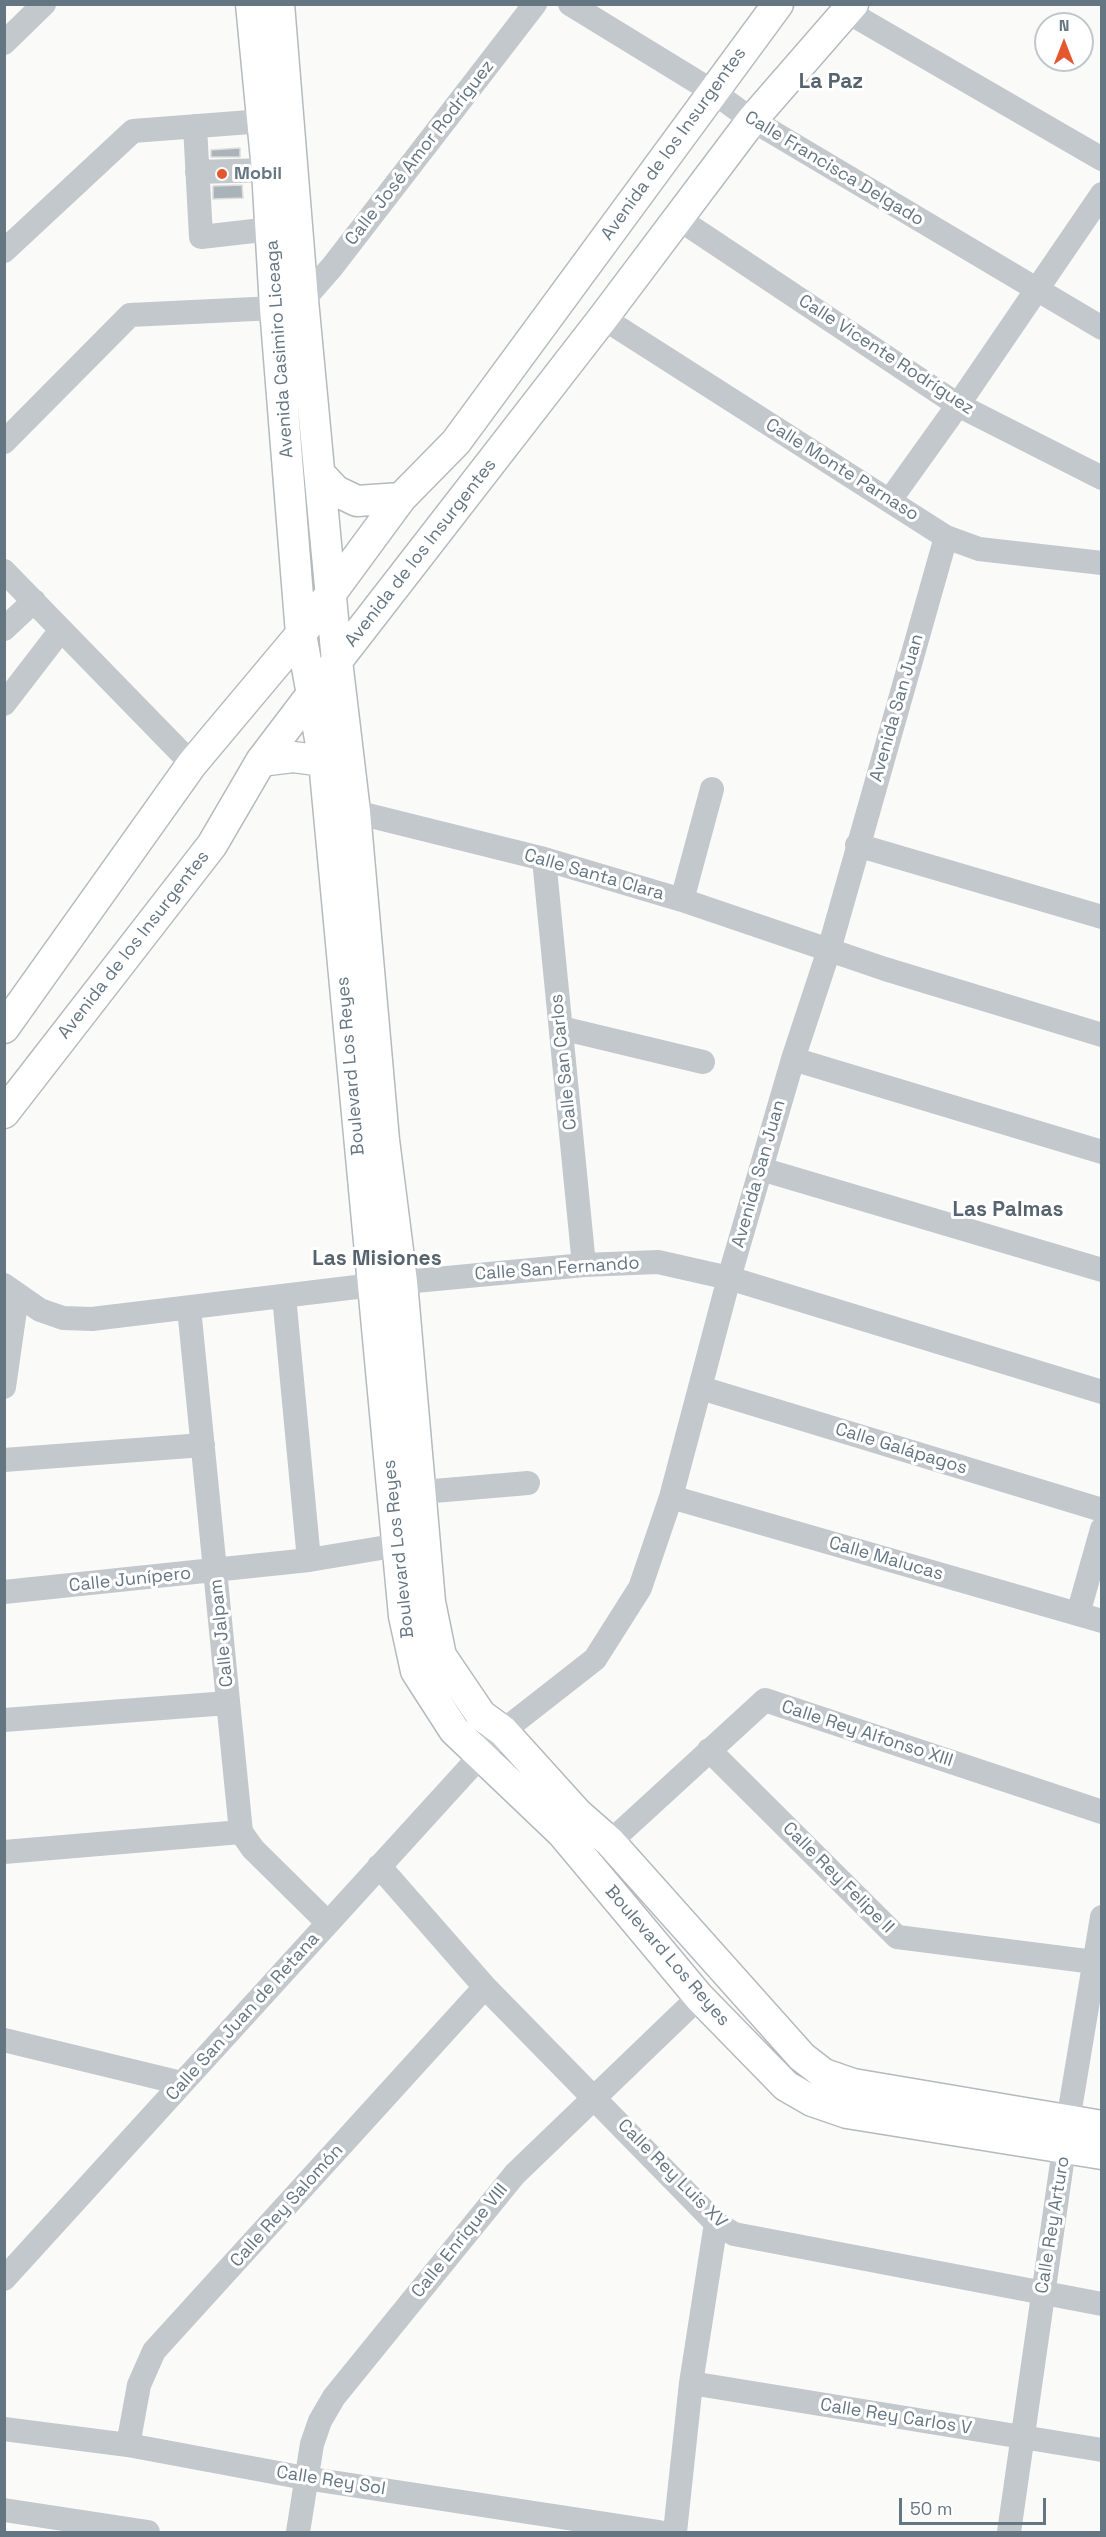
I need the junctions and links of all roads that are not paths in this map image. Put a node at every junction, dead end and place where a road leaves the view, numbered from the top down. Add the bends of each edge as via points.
1 (44, 4) edge
2 (251, 4) edge
3 (279, 4) edge
4 (535, 4) edge
5 (570, 4) edge
6 (778, 4) edge
7 (850, 8) edge
8 (4, 43) edge
9 (712, 91) junction
10 (752, 120) junction
11 (263, 121) junction
12 (195, 126) junction
13 (1101, 159) edge
14 (267, 170) junction
15 (197, 172) junction
16 (1101, 194) edge
17 (678, 219) junction
18 (271, 229) junction
19 (4, 251) edge
20 (1035, 290) junction
21 (303, 300) junction
22 (275, 308) junction
23 (603, 318) junction
24 (1101, 328) edge
25 (958, 405) junction
26 (4, 442) edge
27 (320, 474) junction
28 (1101, 478) edge
29 (401, 498) junction
30 (890, 500) junction
31 (946, 537) junction
32 (1101, 563) edge
33 (4, 571) edge
34 (331, 592) junction
35 (34, 601) junction
36 (4, 629) edge
37 (61, 630) junction
38 (301, 634) junction
39 (337, 661) junction
40 (314, 693) junction
41 (4, 704) edge
42 (261, 761) junction
43 (324, 761) junction
44 (192, 764) junction
45 (712, 789) dead end
46 (355, 812) junction
47 (857, 845) junction
48 (544, 859) junction
49 (682, 900) junction
50 (1101, 917) edge
51 (829, 950) junction
52 (354, 962) junction
53 (4, 1028) edge
54 (561, 1028) junction
55 (1101, 1035) edge
56 (794, 1059) junction
57 (703, 1062) dead end
58 (4, 1113) edge
59 (1101, 1152) edge
60 (761, 1169) junction
61 (584, 1265) junction
62 (1101, 1270) edge
63 (729, 1278) junction
64 (402, 1282) junction
65 (373, 1285) junction
66 (11, 1291) edge
67 (284, 1296) junction
68 (189, 1308) junction
69 (4, 1387) edge
70 (700, 1388) junction
71 (1101, 1392) edge
72 (203, 1445) junction
73 (4, 1460) edge
74 (528, 1483) dead end
75 (422, 1492) junction
76 (670, 1497) junction
77 (1101, 1510) edge
78 (1101, 1529) edge
79 (399, 1545) junction
80 (309, 1560) junction
81 (216, 1571) junction
82 (4, 1592) edge
83 (1078, 1614) junction
84 (1101, 1621) edge
85 (228, 1703) junction
86 (4, 1720) edge
87 (503, 1731) junction
88 (709, 1750) junction
89 (481, 1755) junction
90 (1101, 1812) edge
91 (241, 1832) junction
92 (610, 1842) junction
93 (4, 1852) edge
94 (379, 1866) junction
95 (1101, 1917) edge
96 (328, 1923) junction
97 (1098, 1963) edge
98 (485, 1987) junction
99 (699, 1997) junction
100 (8, 2046) edge
101 (181, 2084) junction
102 (596, 2097) junction
103 (1101, 2126) edge
104 (1066, 2134) junction
105 (1101, 2154) edge
106 (716, 2223) junction
107 (4, 2279) edge
108 (1043, 2292) junction
109 (1101, 2304) edge
110 (691, 2383) junction
111 (4, 2429) edge
112 (1022, 2437) junction
113 (128, 2445) junction
114 (1101, 2450) edge
115 (305, 2478) junction
116 (4, 2510) edge
117 (84, 2528) edge
118 (148, 2532) edge
119 (298, 2532) edge
120 (659, 2532) edge
121 (675, 2532) edge
122 (1009, 2532) edge

1 - 8 street
2 - 11 main road, Avenida Casimiro Liceaga
3 - 21 main road, Avenida Casimiro Liceaga
4 - 21 street, Calle José Amor Rodríguez
5 - 9 street, Calle Francisca Delgado
6 - 9 main road, Avenida de los Insurgentes
7 - 10 main road, Avenida de los Insurgentes
7 - 13 street
9 - 10 street, Calle Francisca Delgado
9 - 29 main road, Avenida de los Insurgentes via 456,442
10 - 17 main road, Avenida de los Insurgentes
10 - 20 street, Calle Francisca Delgado
11 - 12 street
11 - 14 main road, Avenida Casimiro Liceaga
12 - 15 street
12 - 19 street via 133,131
14 - 15 street
14 - 18 main road, Avenida Casimiro Liceaga
15 - 18 street via 201,237
16 - 20 street
17 - 23 main road, Avenida de los Insurgentes
17 - 25 street, Calle Vicente Rodríguez
18 - 22 main road, Avenida Casimiro Liceaga
20 - 24 street, Calle Francisca Delgado
20 - 25 street
21 - 22 street
21 - 27 main road, Avenida Casimiro Liceaga
22 - 26 street via 130,315
22 - 38 main road, Avenida Casimiro Liceaga
23 - 30 street, Calle Monte Parnaso
23 - 39 main road, Avenida de los Insurgentes
25 - 28 street, Calle Vicente Rodríguez
25 - 30 street
27 - 29 main road via 336,492 357,501
27 - 34 main road, Avenida Casimiro Liceaga
29 - 34 main road, Avenida de los Insurgentes
30 - 31 street, Calle Monte Parnaso
31 - 32 street, Calle Monte Parnaso via 979,549
31 - 47 street, Avenida San Juan
33 - 35 street
34 - 38 main road, Avenida de los Insurgentes
34 - 39 main road, Avenida Casimiro Liceaga
35 - 36 street
35 - 37 street
37 - 41 street
37 - 44 street
38 - 40 main road, Avenida Casimiro Liceaga
38 - 44 main road, Avenida de los Insurgentes
39 - 40 main road, Avenida de los Insurgentes
39 - 46 main road, Boulevard Los Reyes
40 - 42 main road, Avenida de los Insurgentes
40 - 43 main road, Boulevard Los Reyes
42 - 43 main road via 293,757
42 - 58 main road, Avenida de los Insurgentes via 212,844
43 - 52 main road, Boulevard Los Reyes
44 - 53 main road, Avenida de los Insurgentes
45 - 49 street
46 - 48 street, Calle Santa Clara
46 - 52 main road, Boulevard Los Reyes
47 - 50 street
47 - 51 street, Avenida San Juan
48 - 49 street, Calle Santa Clara
48 - 54 street, Calle San Carlos
49 - 51 street, Calle Santa Clara
51 - 55 street, Calle Santa Clara
51 - 56 street, Avenida San Juan
52 - 64 main road, Boulevard Los Reyes via 384,1140
52 - 65 main road, Boulevard Los Reyes
54 - 57 street
54 - 61 street, Calle San Carlos
56 - 59 street
56 - 60 street, Avenida San Juan
60 - 62 street
60 - 63 street, Avenida San Juan
61 - 63 street, Calle San Fernando via 658,1262
61 - 64 street, Calle San Fernando
63 - 70 street, Avenida San Juan
63 - 71 street, Calle San Fernando
64 - 65 street, Calle San Fernando
64 - 75 main road, Boulevard Los Reyes
65 - 67 street, Calle San Fernando
65 - 79 main road, Boulevard Los Reyes
66 - 68 street, Calle San Fernando via 40,1310 73,1318
66 - 69 street
67 - 68 street, Calle San Fernando
67 - 80 street
68 - 72 street, Calle Jalpam
70 - 76 street, Avenida San Juan
70 - 77 street, Calle Galápagos
72 - 73 street
72 - 81 street, Calle Jalpam
74 - 75 street
75 - 87 main road, Boulevard Los Reyes via 430,1602 441,1656 481,1715
76 - 83 street, Calle Malucas
76 - 87 street, Avenida San Juan via 640,1588 595,1659
78 - 83 street
79 - 80 street, Calle Junípero
79 - 89 main road, Boulevard Los Reyes via 404,1616 416,1671 454,1730
80 - 81 street, Calle Junípero
81 - 82 street, Calle Junípero
81 - 85 street, Calle Jalpam
83 - 84 street, Calle Malucas
85 - 86 street
85 - 91 street, Calle Jalpam
87 - 89 street, Avenida San Juan
87 - 92 main road, Boulevard Los Reyes via 578,1814
88 - 90 street, Calle Rey Alfonso XIII via 765,1700
88 - 92 street, Calle Rey Alfonso XIII
88 - 97 street, Calle Rey Felipe II via 897,1937
89 - 94 street, Calle San Juan de Retana
89 - 99 main road, Boulevard Los Reyes via 562,1833
91 - 93 street
91 - 96 street via 253,1849
92 - 104 main road, Boulevard Los Reyes via 802,2057 824,2074
94 - 96 street, Calle San Juan de Retana
94 - 98 street, Calle Rey Luis XV
95 - 97 street, Calle Rey Arturo
96 - 101 street, Calle San Juan de Retana
97 - 104 street, Calle Rey Arturo
98 - 102 street, Calle Rey Luis XV
98 - 113 street, Calle Rey Salomón via 154,2351 139,2385
99 - 102 street, Calle Enrique VIII
99 - 104 main road, Boulevard Los Reyes via 786,2086 812,2101 847,2113
100 - 101 street
101 - 107 street, Calle San Juan de Retana
102 - 106 street, Calle Rey Luis XV
102 - 115 street, Calle Enrique VIII via 515,2174 334,2397 320,2421
103 - 104 main road, Boulevard Los Reyes
104 - 105 main road, Boulevard Los Reyes
104 - 108 street, Calle Rey Arturo
106 - 108 street, Calle Rey Luis XV via 734,2234 764,2242
106 - 110 street
108 - 109 street, Calle Rey Luis XV
108 - 112 street, Calle Rey Arturo
110 - 112 street, Calle Rey Carlos V
110 - 121 street
111 - 113 street, Calle Rey Sol
112 - 114 street, Calle Rey Carlos V
112 - 122 street, Calle Rey Arturo
113 - 115 street, Calle Rey Sol
115 - 119 street, Calle Enrique VIII
115 - 120 street, Calle Rey Sol
116 - 117 street
117 - 118 street

